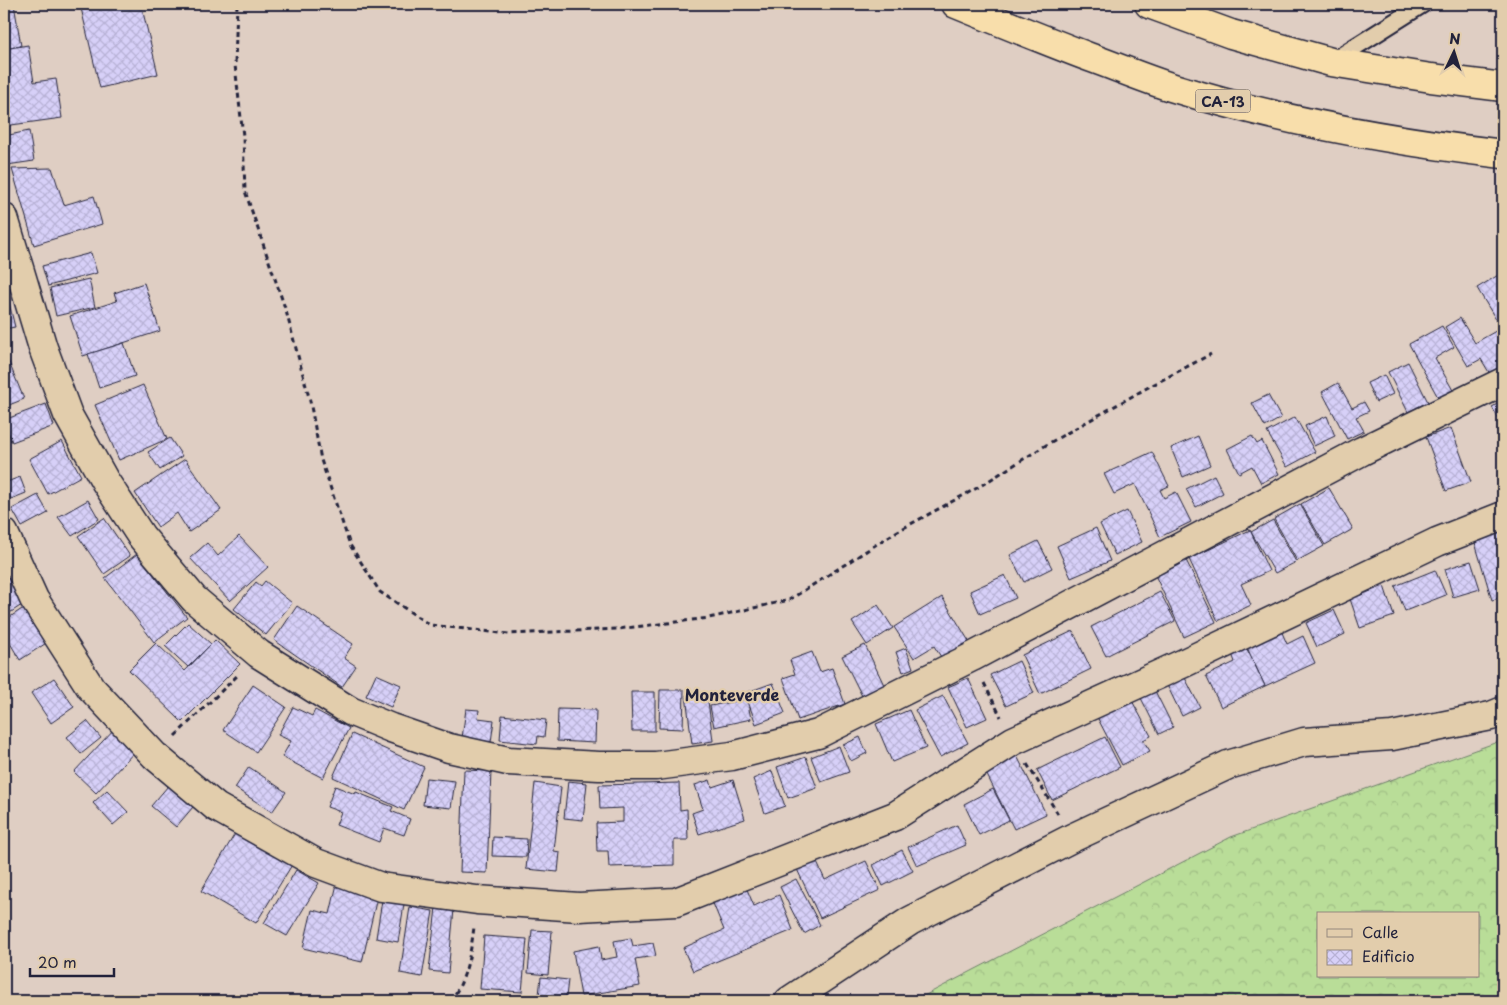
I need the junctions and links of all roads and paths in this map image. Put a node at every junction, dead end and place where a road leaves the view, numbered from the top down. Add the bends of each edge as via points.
1 (237, 4) edge
2 (956, 4) edge
3 (1149, 4) edge
4 (1424, 4) edge
5 (1331, 62) junction
6 (1503, 87) edge
7 (1503, 154) edge
8 (4, 218) edge
9 (1211, 354) dead end
10 (1503, 382) edge
11 (1503, 516) edge
12 (4, 533) edge
13 (259, 654) junction
14 (1503, 711) edge
15 (155, 756) junction
16 (477, 900) junction
17 (450, 1001) edge
18 (789, 1001) edge

1 - 9 path via 235,65 245,191 286,310 310,401 321,460 350,545 380,592 430,625 508,634 618,629 709,618 789,600 896,532 978,488 1050,442
2 - 7 highway, CA-13 via 1174,88 1265,113 1364,133
3 - 5 highway via 1231,34
4 - 5 lane
5 - 6 highway
8 - 13 street via 43,348 68,415 105,481 141,536 194,599
10 - 13 street via 1362,451 980,653 818,734 732,756 656,766 508,761 449,748 350,711
11 - 16 street via 1437,542 1013,741 895,816 676,902 579,907
12 - 15 street via 34,599 91,688
13 - 15 path
14 - 18 street via 1392,736 1304,742 1228,764 1072,838 910,921
15 - 16 street via 216,807 316,864 381,887
16 - 17 path via 465,972

